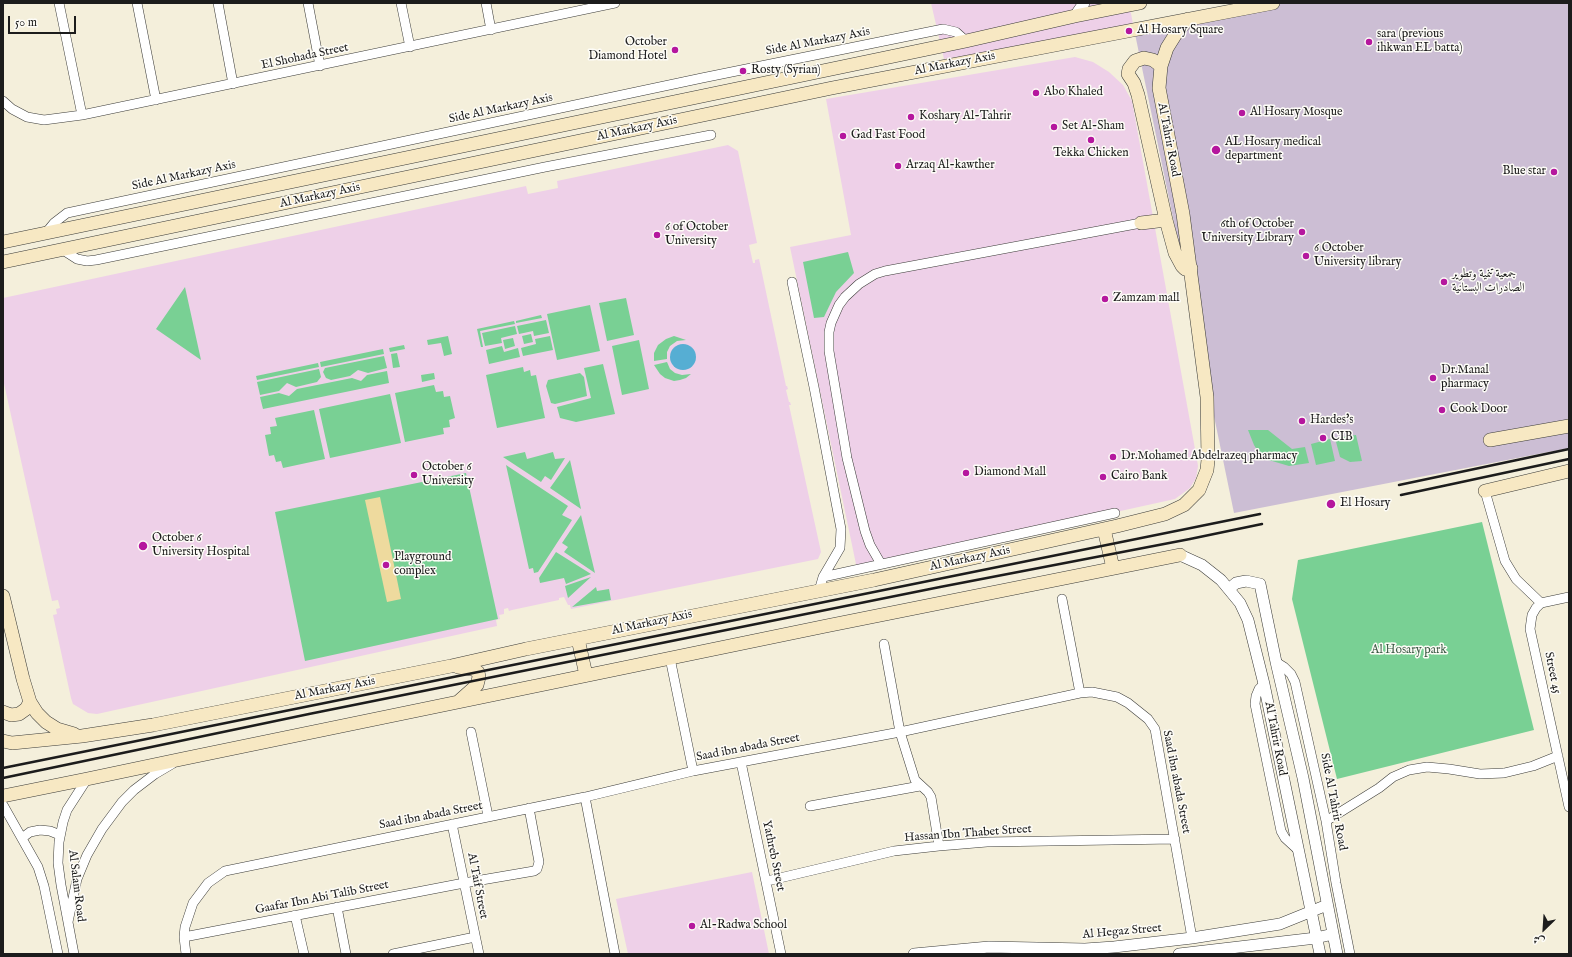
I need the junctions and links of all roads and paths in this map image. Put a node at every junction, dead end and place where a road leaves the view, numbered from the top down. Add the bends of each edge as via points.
1 (59, 3) edge
2 (137, 3) edge
3 (218, 3) edge
4 (308, 3) edge
5 (401, 3) edge
6 (486, 3) edge
7 (567, 3) edge
8 (615, 3) edge
9 (1084, 3) edge
10 (1140, 3) edge
11 (1273, 3) edge
12 (569, 13) junction
13 (1075, 16) junction
14 (1188, 19) junction
15 (491, 30) junction
16 (966, 41) junction
17 (410, 47) junction
18 (320, 66) junction
19 (1161, 66) junction
20 (234, 84) junction
21 (156, 100) junction
22 (3, 101) edge
23 (82, 115) junction
24 (711, 135) dead end
25 (1166, 220) junction
26 (1141, 222) joint
27 (45, 234) junction
28 (3, 242) edge
29 (63, 250) junction
30 (3, 262) edge
31 (1191, 268) junction
32 (792, 282) dead end
33 (1207, 397) joint
34 (1569, 426) edge
35 (1490, 440) dead end
36 (1569, 471) edge
37 (1485, 491) joint
38 (1115, 513) dead end
39 (1104, 529) junction
40 (1180, 555) joint
41 (881, 564) junction
42 (1113, 568) junction
43 (823, 577) junction
44 (1229, 589) junction
45 (819, 591) junction
46 (3, 596) edge
47 (1569, 597) edge
48 (1062, 599) dead end
49 (1541, 604) junction
50 (578, 639) junction
51 (884, 644) dead end
52 (670, 658) junction
53 (1276, 662) junction
54 (451, 666) junction
55 (586, 675) junction
56 (1080, 693) junction
57 (459, 701) junction
58 (30, 702) junction
59 (3, 712) edge
60 (471, 732) dead end
61 (900, 732) junction
62 (82, 736) junction
63 (3, 741) edge
64 (1558, 756) junction
65 (182, 759) junction
66 (741, 762) junction
67 (693, 771) junction
68 (87, 780) junction
69 (920, 786) junction
70 (3, 796) edge
71 (584, 797) junction
72 (3, 805) edge
73 (810, 806) dead end
74 (1569, 807) edge
75 (529, 808) junction
76 (488, 816) junction
77 (1326, 821) junction
78 (452, 824) junction
79 (60, 835) junction
80 (22, 838) junction
81 (1175, 839) junction
82 (939, 846) junction
83 (767, 881) junction
84 (464, 882) junction
85 (1327, 905) junction
86 (338, 907) junction
87 (1310, 913) junction
88 (295, 915) junction
89 (68, 922) junction
90 (1332, 934) junction
91 (184, 936) junction
92 (475, 937) junction
93 (1192, 938) junction
94 (1316, 938) junction
95 (58, 954) edge
96 (74, 954) edge
97 (186, 954) edge
98 (304, 954) edge
99 (346, 954) edge
100 (393, 954) edge
101 (479, 954) edge
102 (615, 954) edge
103 (781, 954) edge
104 (914, 954) edge
105 (1179, 954) edge
106 (1320, 954) edge
107 (1337, 954) edge
108 (1350, 954) edge

1 - 23 street
2 - 21 street
3 - 20 street
4 - 18 street
5 - 17 street
6 - 15 street
7 - 12 street
8 - 12 street, El Shohada Street
9 - 13 street
10 - 13 main road, Al Markazy Axis
11 - 14 main road, Al Markazy Axis
12 - 15 street, El Shohada Street
13 - 16 main road, Al Markazy Axis
14 - 19 main road, Al Tahrir Road via 1172,39
14 - 29 main road, Al Markazy Axis via 832,88
15 - 17 street, El Shohada Street
16 - 27 main road, Al Markazy Axis
16 - 27 street, Side Al Markazy Axis via 956,32 943,29 694,79 68,213 54,223
17 - 18 street, El Shohada Street
18 - 20 street, El Shohada Street
19 - 25 main road, Al Tahrir Road via 1154,60 1144,58 1135,61 1128,74 1138,95
19 - 31 main road, Al Tahrir Road via 1160,98
20 - 21 street, El Shohada Street
21 - 23 street, El Shohada Street
22 - 23 street, El Shohada Street via 12,110 27,117 44,120
24 - 29 street via 96,260 77,259
25 - 26 main road
25 - 31 main road, Al Tahrir Road via 1177,259 1184,267
26 - 41 street via 885,271 867,278 845,297 831,323 829,351 847,458 864,531
27 - 28 main road, Al Markazy Axis
29 - 30 main road, Al Markazy Axis
31 - 33 main road, Al Tahrir Road
32 - 43 street via 842,528 840,548
33 - 39 main road, Al Markazy Axis via 1208,460 1206,476 1199,490 1175,510
34 - 35 main road
36 - 37 main road
37 - 49 street via 1505,561 1516,578
38 - 41 street
39 - 42 main road
39 - 45 main road, Al Markazy Axis
40 - 42 main road
40 - 44 street, Al Tahrir Road via 1202,565
41 - 43 street
42 - 52 main road
43 - 45 street
44 - 53 street, Al Tahrir Road via 1236,583 1246,581 1260,584
44 - 87 street, Al Tahrir Road via 1240,603 1248,620 1264,684
45 - 50 main road, Al Markazy Axis
46 - 58 main road
47 - 49 street
48 - 56 street
49 - 64 street, Street 45 via 1532,615 1530,629
50 - 54 main road, Al Markazy Axis
50 - 55 main road
51 - 61 street
52 - 55 main road
52 - 67 street
53 - 77 street, Side Al Tahrir Road via 1291,674 1295,682
53 - 85 street, Al Tahrir Road via 1303,778
54 - 57 main road via 473,669 479,675 477,685
54 - 62 main road, Al Markazy Axis via 153,725
55 - 57 main road
56 - 61 street, Saad ibn abada Street
56 - 81 street, Saad ibn abada Street via 1099,693 1117,697 1138,710 1155,729
57 - 65 main road
58 - 59 main road via 19,714
58 - 62 main road via 42,717 57,729
60 - 76 street
61 - 66 street, Saad ibn abada Street
61 - 69 street via 915,780
62 - 63 main road, Al Markazy Axis via 12,743
64 - 74 street, Street 45
64 - 77 street via 1504,773 1480,774 1450,768 1427,767 1408,770
65 - 68 main road
65 - 89 street via 155,774 134,790 108,820 82,867
66 - 67 street, Saad ibn abada Street
66 - 83 street, Yathreb Street
67 - 71 street, Saad ibn abada Street
68 - 70 main road
68 - 79 street, Al Salam Road via 67,810
69 - 73 street
69 - 82 street via 931,797
71 - 75 street, Saad ibn abada Street
71 - 102 street
72 - 80 street
75 - 76 street, Saad ibn abada Street
75 - 84 street, Gaafar Ibn Abi Talib Street via 540,862 537,869
76 - 78 street, Saad ibn abada Street
77 - 108 street, Side Al Tahrir Road
78 - 84 street, Al Taif Street
78 - 91 street, Saad ibn abada Street via 225,871 208,883 193,903
79 - 80 street via 40,830 30,832
79 - 89 street, Al Salam Road via 58,863
80 - 95 street via 38,867
81 - 82 street, Hassan Ibn Thabet Street via 987,842
81 - 93 street, Saad ibn abada Street
82 - 83 street, Hassan Ibn Thabet Street via 894,851
83 - 103 street, Yathreb Street
84 - 86 street, Gaafar Ibn Abi Talib Street
84 - 92 street, Al Taif Street
85 - 87 street, Al Hegaz Street
85 - 90 street, Al Tahrir Road
86 - 88 street, Gaafar Ibn Abi Talib Street
86 - 99 street
87 - 93 street, Al Hegaz Street via 1280,924
87 - 94 street, Al Tahrir Road
88 - 91 street, Gaafar Ibn Abi Talib Street
88 - 98 street
89 - 96 street, Al Salam Road
90 - 94 street
90 - 107 street, Al Tahrir Road
91 - 97 street, Saad ibn abada Street
92 - 100 street
92 - 101 street, Al Taif Street
93 - 104 street, Al Hegaz Street via 1085,949 989,947
94 - 105 street
94 - 106 street, Al Tahrir Road

